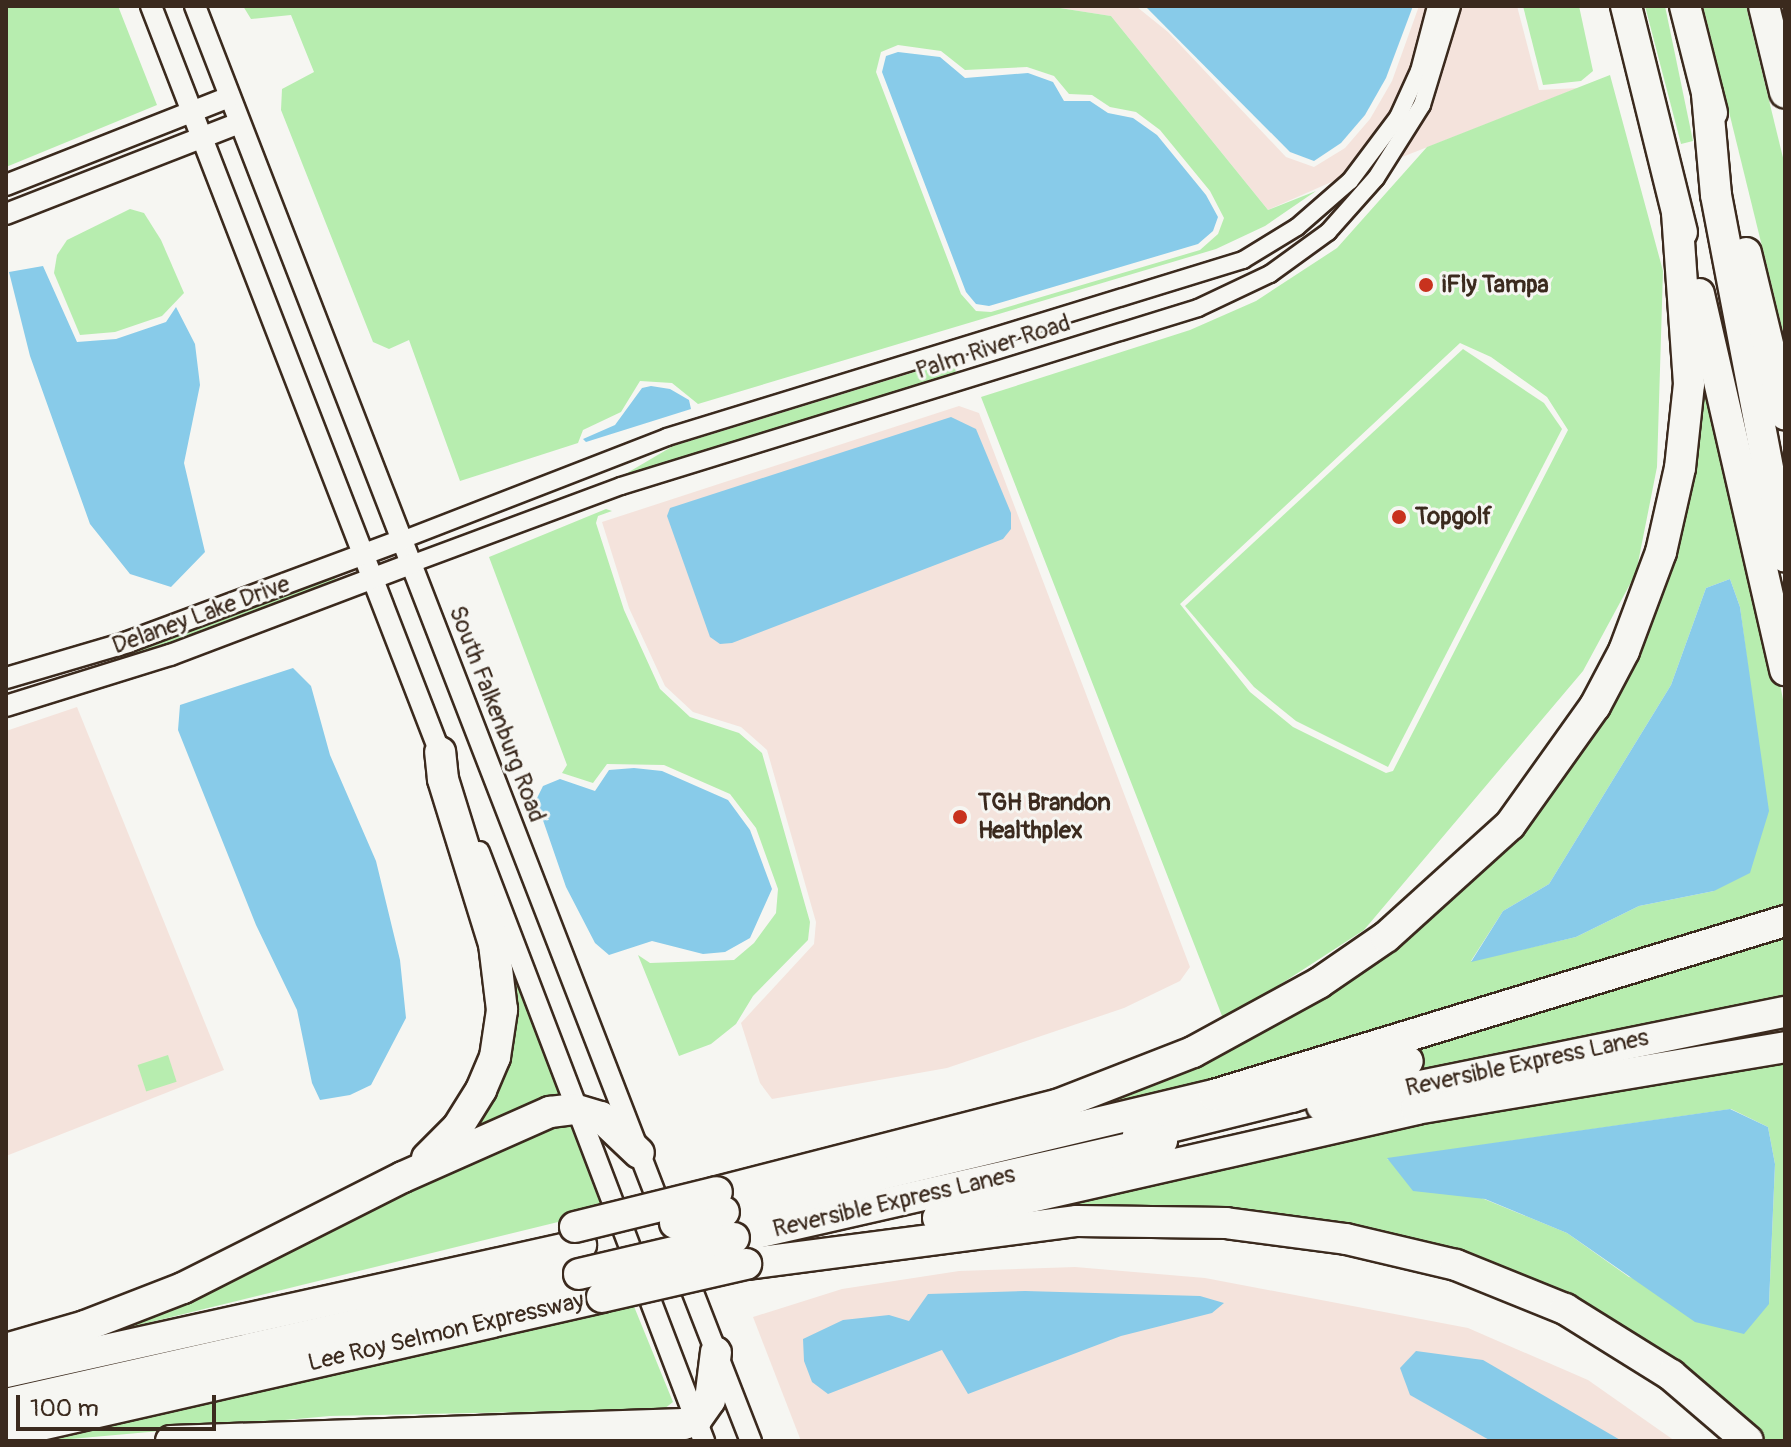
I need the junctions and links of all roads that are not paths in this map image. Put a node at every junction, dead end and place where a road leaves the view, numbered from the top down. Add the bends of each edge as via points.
1 (151, 6) edge
2 (195, 6) edge
3 (1436, 6) edge
4 (1452, 6) edge
5 (1626, 6) edge
6 (1685, 6) edge
7 (1764, 6) edge
8 (226, 90) junction
9 (1785, 92) edge
10 (1707, 94) junction
11 (191, 110) junction
12 (239, 123) junction
13 (201, 136) junction
14 (6, 185) edge
15 (6, 214) edge
16 (1677, 214) junction
17 (977, 344) junction
18 (988, 373) junction
19 (1785, 414) edge
20 (402, 540) junction
21 (363, 555) junction
22 (1785, 556) edge
23 (411, 564) junction
24 (372, 579) junction
25 (1785, 670) edge
26 (6, 678) edge
27 (6, 706) edge
28 (440, 752) junction
29 (1779, 923) edge
30 (1780, 1013) edge
31 (1776, 1049) edge
32 (580, 1109) junction
33 (639, 1153) junction
34 (403, 1177) junction
35 (730, 1227) junction
36 (580, 1251) junction
37 (6, 1349) edge
38 (716, 1352) junction
39 (6, 1372) edge
40 (6, 1404) edge
41 (700, 1430) edge
42 (6, 1433) edge
43 (171, 1441) edge
44 (751, 1441) edge
45 (1748, 1441) edge

1 - 11 street
2 - 8 street, South Falkenburg Road
3 - 17 street, Palm River Road via 1419,71 1398,117 1350,181 1297,227 1243,260
4 - 18 street, Palm River Road via 1422,105 1376,178 1328,232 1270,274 1198,308
5 - 16 highway
6 - 10 highway
7 - 9 highway
8 - 11 street
8 - 12 street, South Falkenburg Road
10 - 19 highway
10 - 22 highway via 1716,195
11 - 13 street
11 - 14 street
12 - 13 street
12 - 20 street, South Falkenburg Road
13 - 15 street
13 - 21 street
16 - 25 highway via 1740,456
16 - 35 highway via 1689,384 1680,468 1661,552 1624,651 1595,706 1510,825 1386,937 1319,983 1193,1052
17 - 18 street
17 - 20 street, Palm River Road via 667,437
18 - 23 street, Palm River Road via 634,482
20 - 21 street, Delaney Lake Drive
20 - 23 street, South Falkenburg Road
21 - 24 street
21 - 26 street, Delaney Lake Drive via 128,642
23 - 24 street, Delaney Lake Drive
23 - 33 street, South Falkenburg Road
24 - 27 street, Delaney Lake Drive via 159,659
24 - 28 street
28 - 32 street
28 - 34 highway via 443,779 498,961 501,1026 490,1072 470,1110 442,1144
29 - 35 highway via 1214,1095
30 - 35 highway, Reversible Express Lanes
31 - 35 highway
32 - 33 highway via 609,1123
32 - 34 highway via 543,1114
32 - 41 street
33 - 38 street, South Falkenburg Road
34 - 37 highway via 161,1297
35 - 36 highway, bridge
35 - 42 highway, Lee Roy Selmon Expressway, bridge via 602,1297
35 - 45 highway via 986,1229 1077,1221 1226,1223 1346,1239 1456,1265 1565,1309 1671,1375
36 - 39 highway
36 - 40 highway via 405,1315
38 - 41 highway via 713,1393
38 - 44 street, South Falkenburg Road
41 - 43 highway via 660,1426

